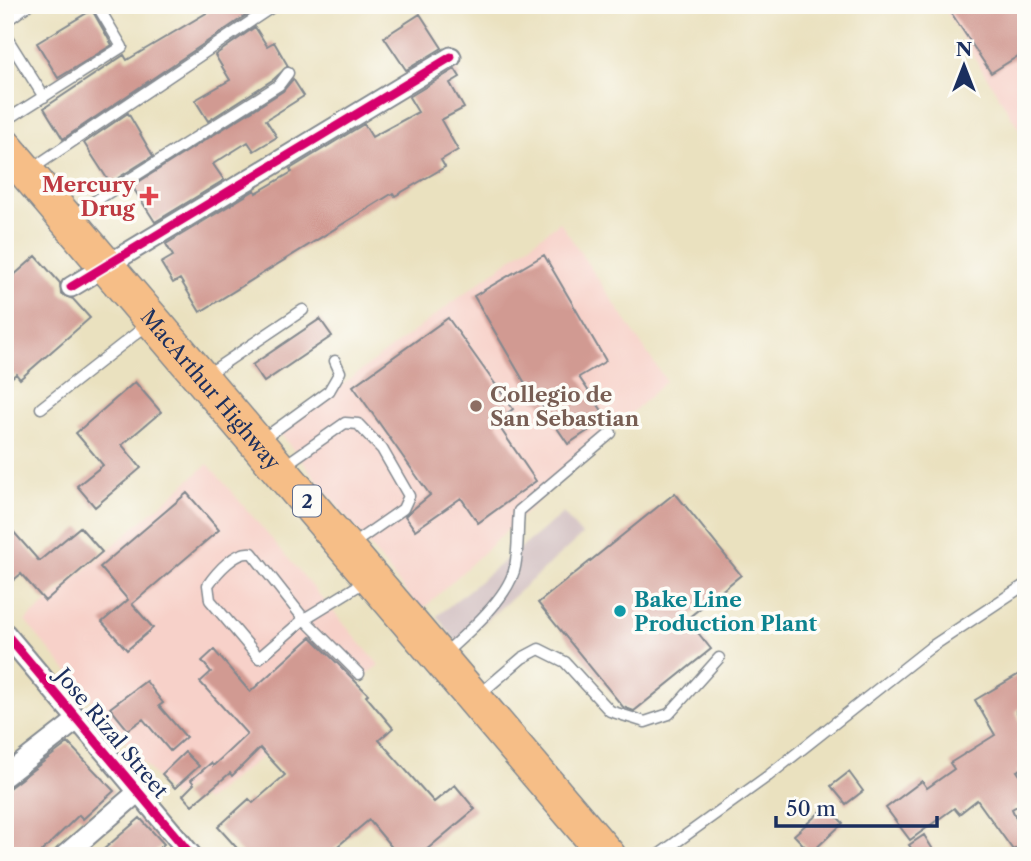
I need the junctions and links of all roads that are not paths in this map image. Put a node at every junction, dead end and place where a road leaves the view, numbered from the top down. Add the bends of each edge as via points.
1 (28, 5) edge
2 (97, 5) edge
3 (275, 5) edge
4 (5, 22) edge
5 (5, 35) edge
6 (451, 57) dead end
7 (288, 73) dead end
8 (44, 97) junction
9 (5, 121) edge
10 (16, 160) edge
11 (66, 219) junction
12 (106, 265) junction
13 (71, 287) dead end
14 (303, 310) dead end
15 (153, 321) junction
16 (335, 361) dead end
17 (202, 378) junction
18 (41, 408) dead end
19 (611, 433) dead end
20 (257, 443) junction
21 (279, 469) junction
22 (346, 548) junction
23 (371, 578) junction
24 (1026, 584) edge
25 (304, 620) junction
26 (9, 645) edge
27 (440, 658) junction
28 (719, 658) dead end
29 (359, 674) dead end
30 (475, 699) junction
31 (77, 720) junction
32 (5, 776) edge
33 (138, 792) junction
34 (598, 849) edge
35 (64, 856) edge
36 (192, 856) edge
37 (657, 856) edge

1 - 4 lane
2 - 8 lane via 122,47
3 - 10 lane
5 - 8 lane
6 - 12 street
7 - 11 lane via 279,85
8 - 9 lane
10 - 11 highway, MacArthur Highway / 2
11 - 12 highway, MacArthur Highway / 2
12 - 13 street
12 - 15 highway, MacArthur Highway / 2
14 - 17 lane
15 - 17 highway, MacArthur Highway / 2
15 - 18 lane
16 - 20 lane via 340,372 330,391
17 - 20 highway, MacArthur Highway / 2
19 - 27 lane via 519,512 510,579 479,622
20 - 21 highway, MacArthur Highway / 2
21 - 22 highway, MacArthur Highway / 2
21 - 22 lane via 345,423 358,424 382,449 409,496 403,509
22 - 23 highway, MacArthur Highway / 2
23 - 25 lane
23 - 27 highway, MacArthur Highway / 2
24 - 37 lane via 930,647 768,776
25 - 25 lane via 257,657 210,600 208,584 249,552
25 - 29 lane
26 - 31 street, Jose Rizal Street
27 - 30 highway, MacArthur Highway / 2
28 - 30 lane via 669,714 645,722 610,711 565,662 539,649
30 - 34 highway, MacArthur Highway / 2
31 - 32 street
31 - 33 street, Jose Rizal Street
33 - 35 street
33 - 36 street, Jose Rizal Street

